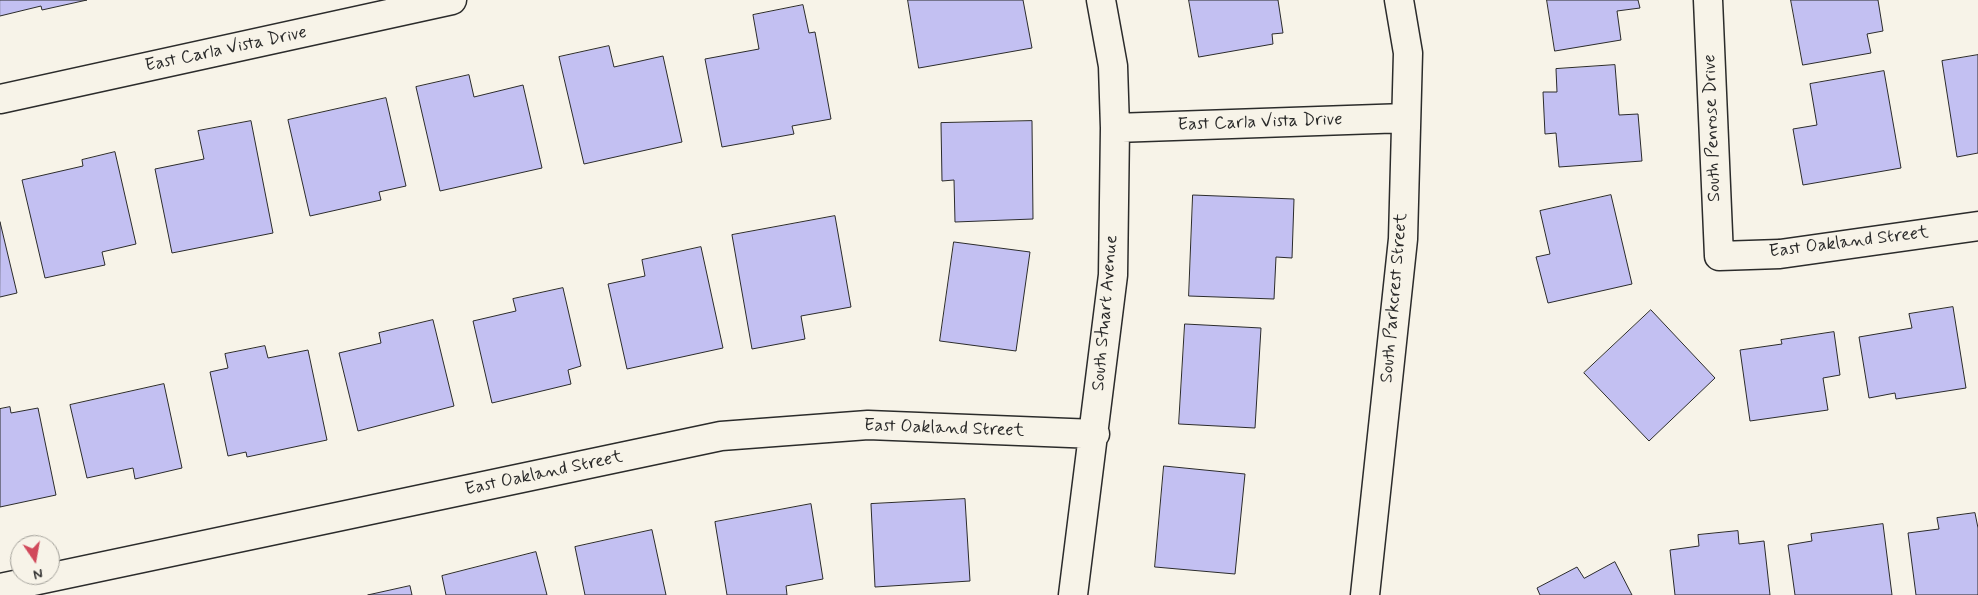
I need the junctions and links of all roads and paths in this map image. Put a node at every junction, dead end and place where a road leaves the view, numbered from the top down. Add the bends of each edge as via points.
1 (452, 0) edge
2 (1102, 0) edge
3 (1399, 0) edge
4 (1708, 0) edge
5 (0, 100) edge
6 (1406, 118) junction
7 (1114, 128) junction
8 (1978, 226) edge
9 (1719, 256) joint
10 (1095, 434) junction
11 (0, 588) edge
12 (1073, 595) edge
13 (1365, 595) edge

1 - 5 street, East Carla Vista Drive
2 - 7 street, South Stuart Avenue via 1113,66
3 - 6 street, South Parkcrest Street via 1408,53
4 - 9 street, South Penrose Drive
6 - 7 street, East Carla Vista Drive
6 - 13 street, South Parkcrest Street via 1403,239
7 - 10 street, South Stuart Avenue via 1113,275
8 - 9 street, East Oakland Street via 1780,254
10 - 11 street, East Oakland Street via 868,426 721,436
10 - 12 street, South Stuart Avenue

